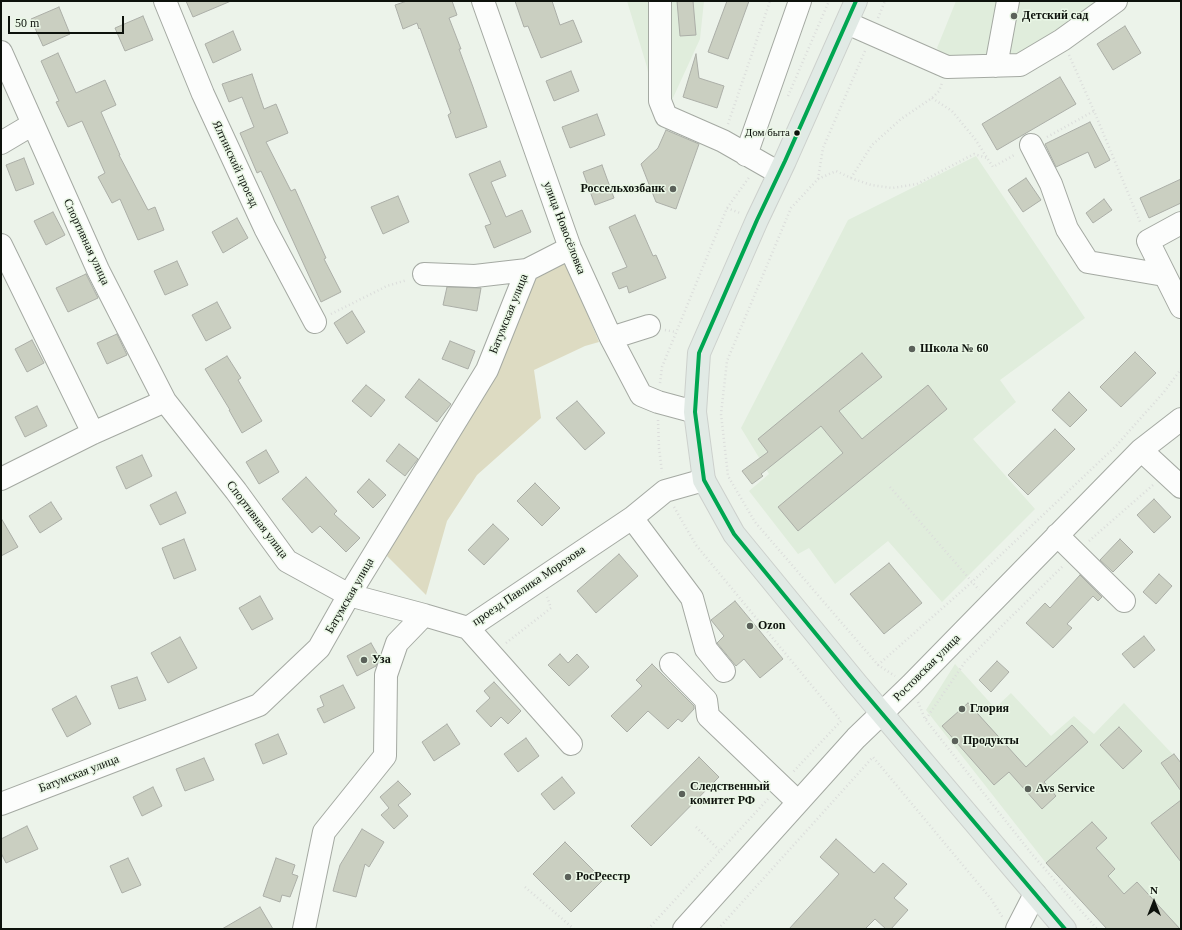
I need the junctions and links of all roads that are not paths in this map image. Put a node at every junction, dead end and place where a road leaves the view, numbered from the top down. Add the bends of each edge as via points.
1 (165, 1) edge
2 (483, 1) edge
3 (660, 1) edge
4 (800, 1) edge
5 (856, 1) edge
6 (1008, 1) edge
7 (1116, 1) edge
8 (847, 24) junction
9 (1, 52) edge
10 (996, 66) junction
11 (33, 124) junction
12 (1, 143) edge
13 (1031, 145) road end
14 (746, 155) junction
15 (780, 174) junction
16 (1181, 223) edge
17 (1, 245) edge
18 (570, 248) junction
19 (527, 270) junction
20 (424, 274) road end
21 (1164, 275) junction
22 (1181, 306) edge
23 (314, 322) road end
24 (649, 326) dead end
25 (611, 338) junction
26 (165, 401) junction
27 (695, 412) junction
28 (1181, 419) edge
29 (93, 433) junction
30 (1141, 450) junction
31 (1, 479) edge
32 (704, 480) junction
33 (1173, 480) edge
34 (632, 518) junction
35 (1057, 535) junction
36 (349, 595) junction
37 (1124, 601) dead end
38 (424, 615) junction
39 (468, 628) junction
40 (671, 664) dead end
41 (724, 671) dead end
42 (882, 713) junction
43 (571, 744) dead end
44 (798, 802) junction
45 (1, 804) edge
46 (1035, 894) junction
47 (1011, 926) edge
48 (304, 929) edge
49 (684, 929) edge
50 (1065, 929) edge

1 - 23 street, Ялтинский проезд via 262,221
2 - 18 street, улица Новосёловка
3 - 14 street via 660,101 666,116 723,141
4 - 14 street
5 - 8 main road
6 - 10 street
7 - 10 street via 1062,40 1020,65
8 - 10 street via 947,67
8 - 15 main road
9 - 11 street, Спортивная улица
11 - 12 street
11 - 26 street, Спортивная улица via 98,270
13 - 21 street via 1051,184 1068,229 1088,262
14 - 15 street
15 - 27 main road via 699,353
16 - 21 street via 1148,241
17 - 29 street
18 - 19 street, Батумская улица
18 - 25 street, улица Новосёловка
19 - 20 street via 475,276
19 - 36 street, Батумская улица via 487,370
21 - 22 street
24 - 25 street
25 - 27 street, улица Новосёловка via 641,395
26 - 29 street
26 - 36 street, Спортивная улица via 236,491 286,561
27 - 32 main road
28 - 30 street, Ростовская улица
29 - 31 street
30 - 33 street
30 - 35 street, Ростовская улица
32 - 34 street, проезд Павлика Морозова via 665,491
32 - 42 main road via 734,534
34 - 39 street, проезд Павлика Морозова
34 - 41 street via 692,598 706,649
35 - 37 street
35 - 42 street, Ростовская улица
36 - 38 street, Спортивная улица
36 - 45 street, Батумская улица via 319,648 260,704
38 - 39 street, проезд Павлика Морозова
38 - 48 street via 397,643 386,675 385,756 324,832
39 - 43 street
40 - 44 street via 706,700 708,716
42 - 44 street, Ростовская улица
42 - 46 main road
44 - 49 street, Ростовская улица
46 - 47 street
46 - 50 main road

